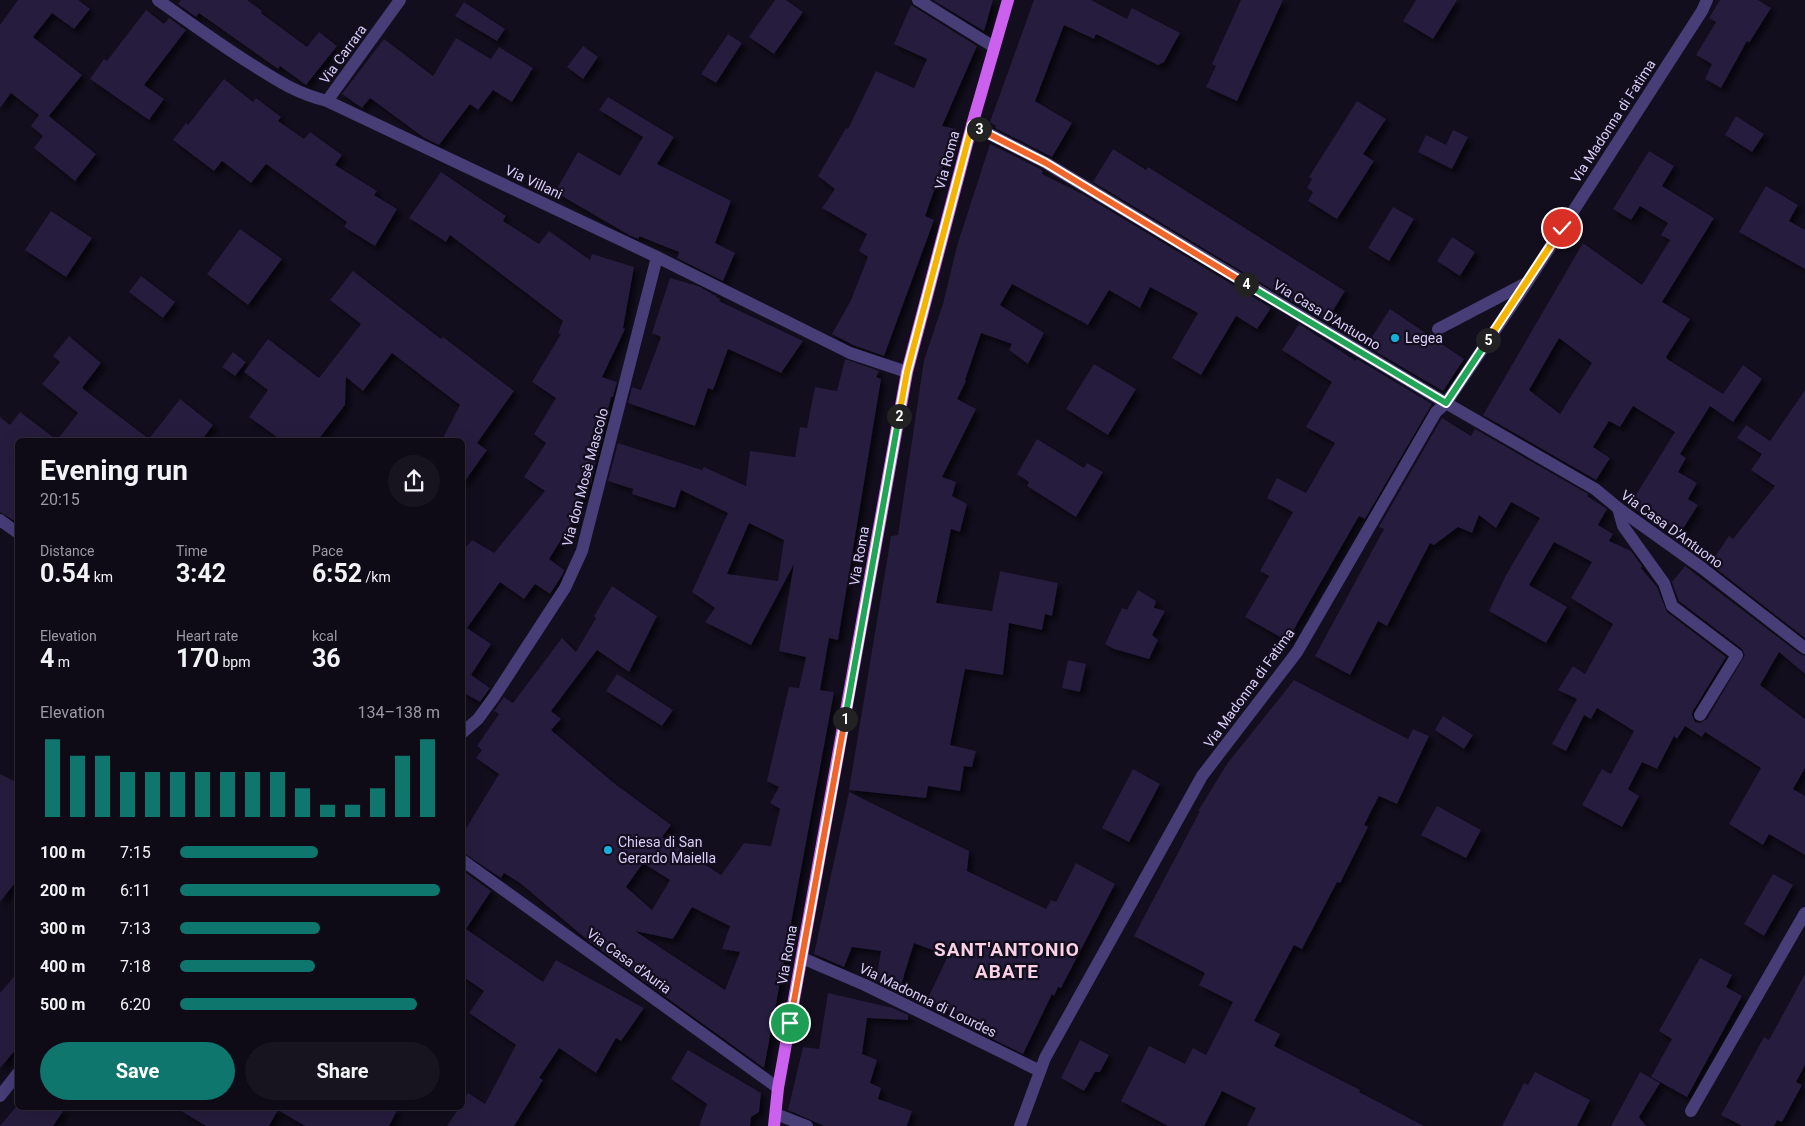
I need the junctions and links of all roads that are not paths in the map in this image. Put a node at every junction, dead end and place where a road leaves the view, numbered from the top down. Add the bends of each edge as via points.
1 (158, 0) edge
2 (400, 0) edge
3 (918, 0) edge
4 (1008, 0) edge
5 (1708, 0) edge
6 (994, 47) junction
7 (328, 100) junction
8 (972, 125) junction
9 (657, 256) junction
10 (1527, 283) junction
11 (1438, 329) dead end
12 (907, 372) junction
13 (1446, 403) junction
14 (1618, 508) junction
15 (0, 520) edge
16 (15, 531) edge
17 (1805, 648) edge
18 (1700, 715) dead end
19 (465, 731) edge
20 (465, 862) edge
21 (1805, 913) edge
22 (802, 958) junction
23 (1040, 1071) junction
24 (15, 1077) edge
25 (778, 1088) junction
26 (0, 1096) edge
27 (1691, 1111) dead end
28 (775, 1120) edge
29 (807, 1126) edge
30 (1020, 1126) edge

1 - 7 street, Via Villani via 288,87 307,96
2 - 7 street, Via Carrara
3 - 6 street
4 - 6 main road, Via Roma
5 - 10 street, Via Madonna di Fatima
6 - 8 main road, Via Roma
7 - 9 street, Via Villani
8 - 12 main road, Via Roma
8 - 13 street, Via Casa D'Antuono via 1046,163
9 - 12 street, Via Villani via 850,353
9 - 19 street, Via don Mosè Mascolo via 582,551 565,588 494,697
10 - 11 street
10 - 13 street, Via Madonna di Fatima
12 - 22 main road, Via Roma
13 - 14 street, Via Casa D'Antuono via 1595,489
13 - 23 street, Via Madonna di Fatima via 1436,412 1296,652 1202,776
14 - 17 street, Via Casa D'Antuono
14 - 18 street via 1623,526 1664,583 1672,606 1737,655
15 - 16 street
20 - 25 street, Via Casa d'Auria
21 - 27 street
22 - 23 street, Via Madonna di Lourdes via 865,984
22 - 25 main road, Via Roma
23 - 30 street, Via Madonna di Fatima
24 - 26 street
25 - 28 main road, Via Roma
28 - 29 street

